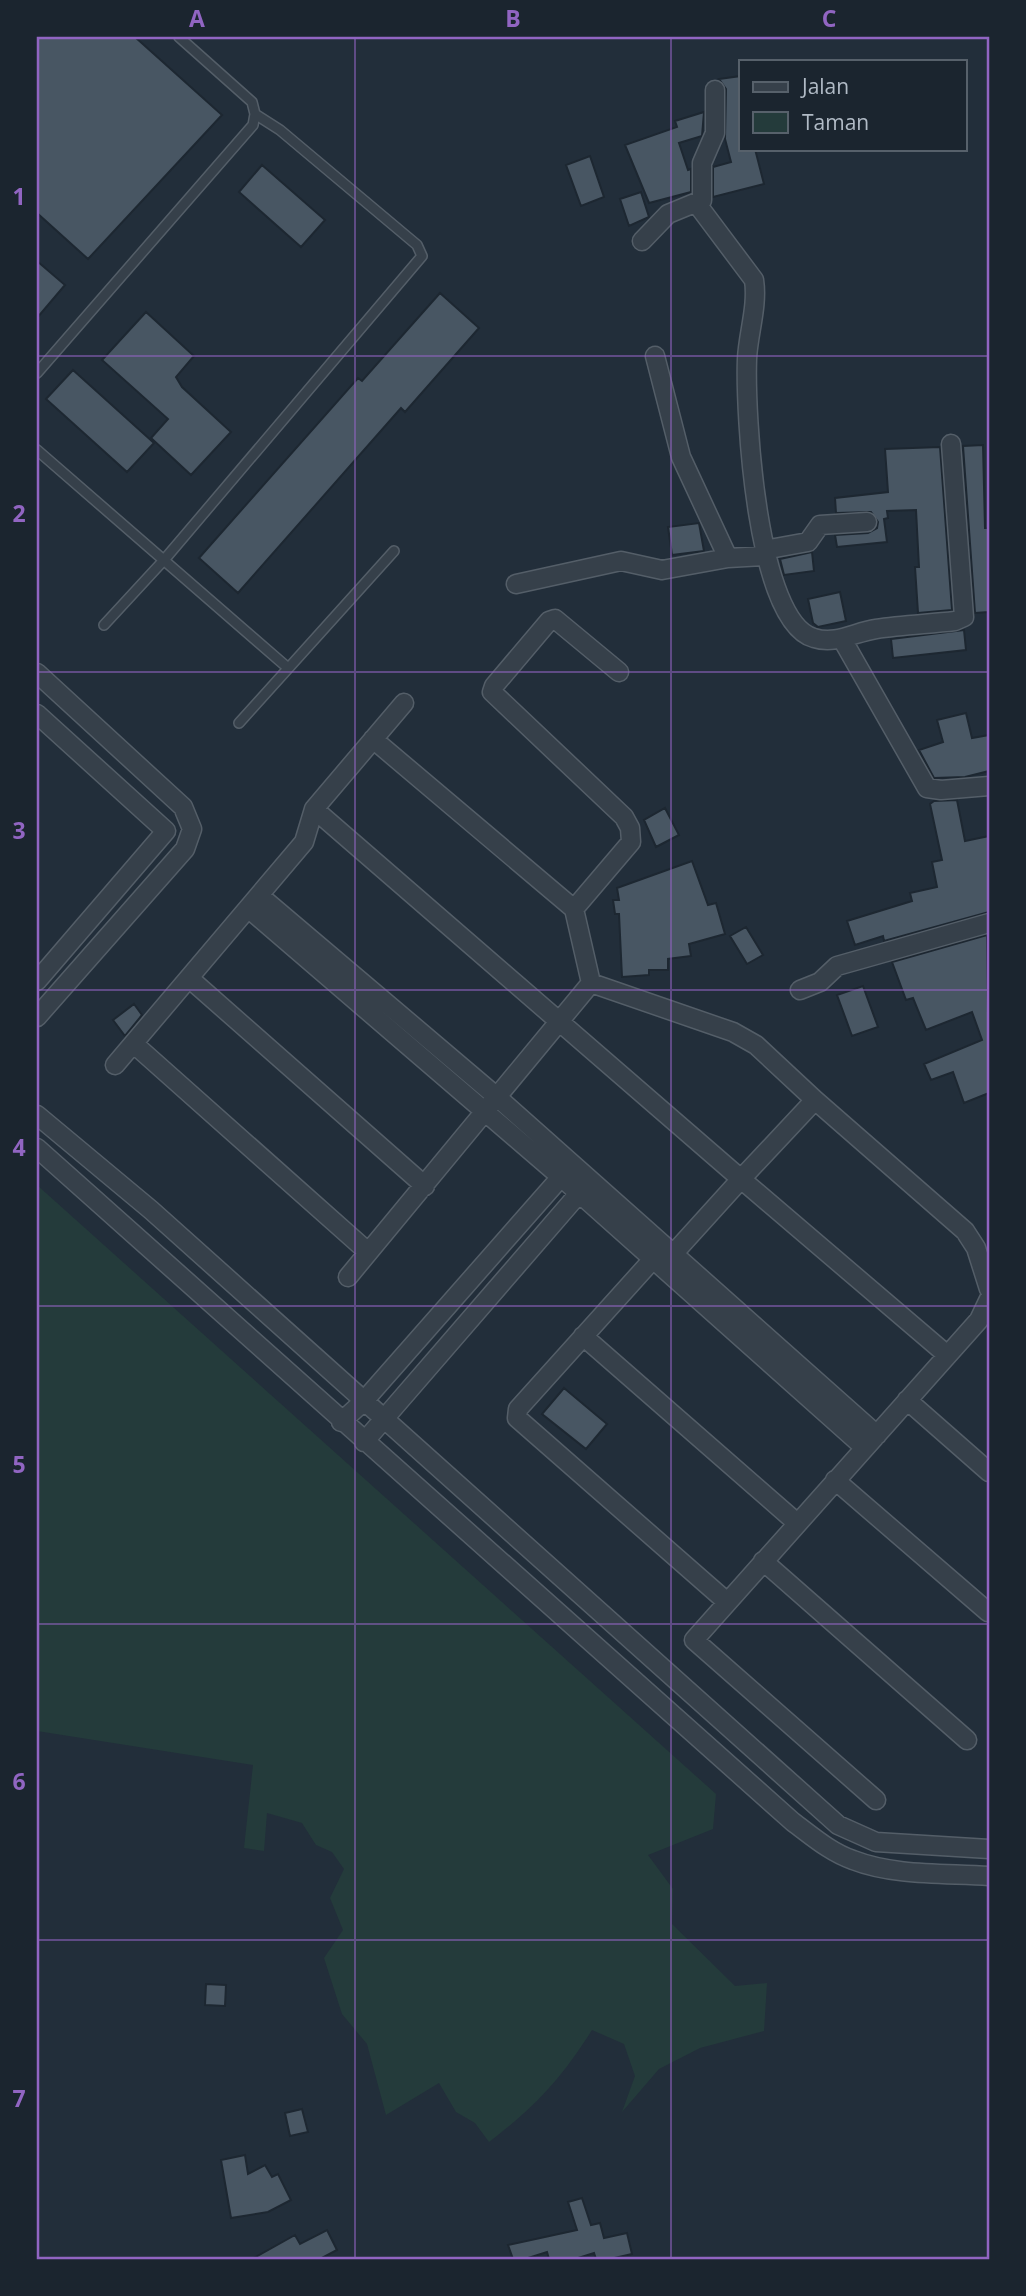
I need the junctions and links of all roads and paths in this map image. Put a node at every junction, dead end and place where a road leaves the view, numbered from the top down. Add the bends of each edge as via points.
1 (179, 37) edge
2 (715, 90) dead end
3 (255, 114) junction
4 (697, 204) junction
5 (642, 241) dead end
6 (654, 356) dead end
7 (37, 373) edge
8 (951, 444) dead end
9 (37, 450) edge
10 (867, 522) dead end
11 (394, 551) dead end
12 (764, 553) junction
13 (729, 558) junction
14 (164, 560) junction
15 (516, 584) dead end
16 (104, 625) dead end
17 (842, 639) junction
18 (288, 668) junction
19 (619, 672) dead end
20 (37, 673) edge
21 (404, 703) dead end
22 (37, 713) edge
23 (239, 723) dead end
24 (373, 739) junction
25 (989, 786) edge
26 (314, 809) junction
27 (190, 823) junction
28 (166, 831) junction
29 (254, 902) junction
30 (574, 909) junction
31 (989, 923) edge
32 (189, 978) junction
33 (37, 981) edge
34 (591, 984) junction
35 (800, 990) dead end
36 (37, 1017) edge
37 (561, 1021) junction
38 (134, 1044) junction
39 (115, 1065) dead end
40 (497, 1097) junction
41 (815, 1100) junction
42 (486, 1112) junction
43 (37, 1115) edge
44 (37, 1148) edge
45 (567, 1170) junction
46 (741, 1179) junction
47 (425, 1186) junction
48 (585, 1186) junction
49 (368, 1252) junction
50 (674, 1253) junction
51 (653, 1258) junction
52 (348, 1277) dead end
53 (989, 1290) edge
54 (989, 1299) edge
55 (984, 1325) edge
56 (583, 1336) junction
57 (946, 1354) junction
58 (907, 1400) junction
59 (363, 1402) junction
60 (383, 1420) junction
61 (341, 1422) junction
62 (364, 1442) junction
63 (871, 1442) junction
64 (989, 1472) edge
65 (835, 1480) junction
66 (797, 1522) junction
67 (763, 1561) junction
68 (727, 1602) junction
69 (988, 1612) edge
70 (967, 1740) dead end
71 (876, 1800) dead end
72 (989, 1849) edge
73 (989, 1876) edge

1 - 3 lane via 252,102
2 - 4 street via 716,123 713,140 703,153 704,195
3 - 7 lane via 253,125
3 - 14 lane via 417,246 422,256
4 - 5 street via 668,214
4 - 12 street via 754,280 747,359 748,436
6 - 13 street via 681,457
8 - 17 street via 965,615 955,621 874,629
9 - 14 lane
10 - 12 street via 820,525 808,542
11 - 18 lane
12 - 13 street
12 - 17 street via 778,598 792,623 811,638
13 - 15 street via 662,570 621,561
14 - 16 lane
14 - 18 lane
17 - 25 street via 927,788
18 - 23 lane
19 - 30 street via 555,619 492,692 624,817 630,828 631,842
20 - 27 street via 183,807
21 - 24 street
22 - 28 street
24 - 26 street
24 - 30 street
26 - 29 street via 304,842
26 - 37 street
27 - 28 street
27 - 36 street via 185,849
28 - 33 street
29 - 32 street
29 - 40 street
29 - 42 street
30 - 34 street
31 - 35 street via 837,966 820,982
32 - 38 street
32 - 47 street
34 - 37 street
34 - 41 street via 733,1032 756,1045
37 - 40 street
37 - 46 street
38 - 39 street
38 - 49 street
40 - 42 street
40 - 45 street
41 - 46 street
41 - 53 street via 965,1231 976,1248
42 - 45 street
42 - 47 street
43 - 59 street via 151,1210
44 - 61 street
45 - 48 street
45 - 59 street
46 - 50 street
46 - 57 street
47 - 49 street
48 - 50 street
48 - 51 street
48 - 60 street
49 - 52 street
50 - 63 street
51 - 56 street
51 - 63 street
54 - 55 street
55 - 57 street
56 - 66 street
56 - 68 street via 518,1409 519,1423
57 - 58 street
58 - 63 street
58 - 64 street
59 - 60 street
59 - 61 street
60 - 62 street
60 - 72 street via 838,1825 876,1842
61 - 62 street
62 - 73 street via 793,1822 830,1849 881,1868
63 - 65 street
65 - 66 street
65 - 69 street
66 - 67 street
67 - 68 street
67 - 70 street
68 - 71 street via 694,1640

